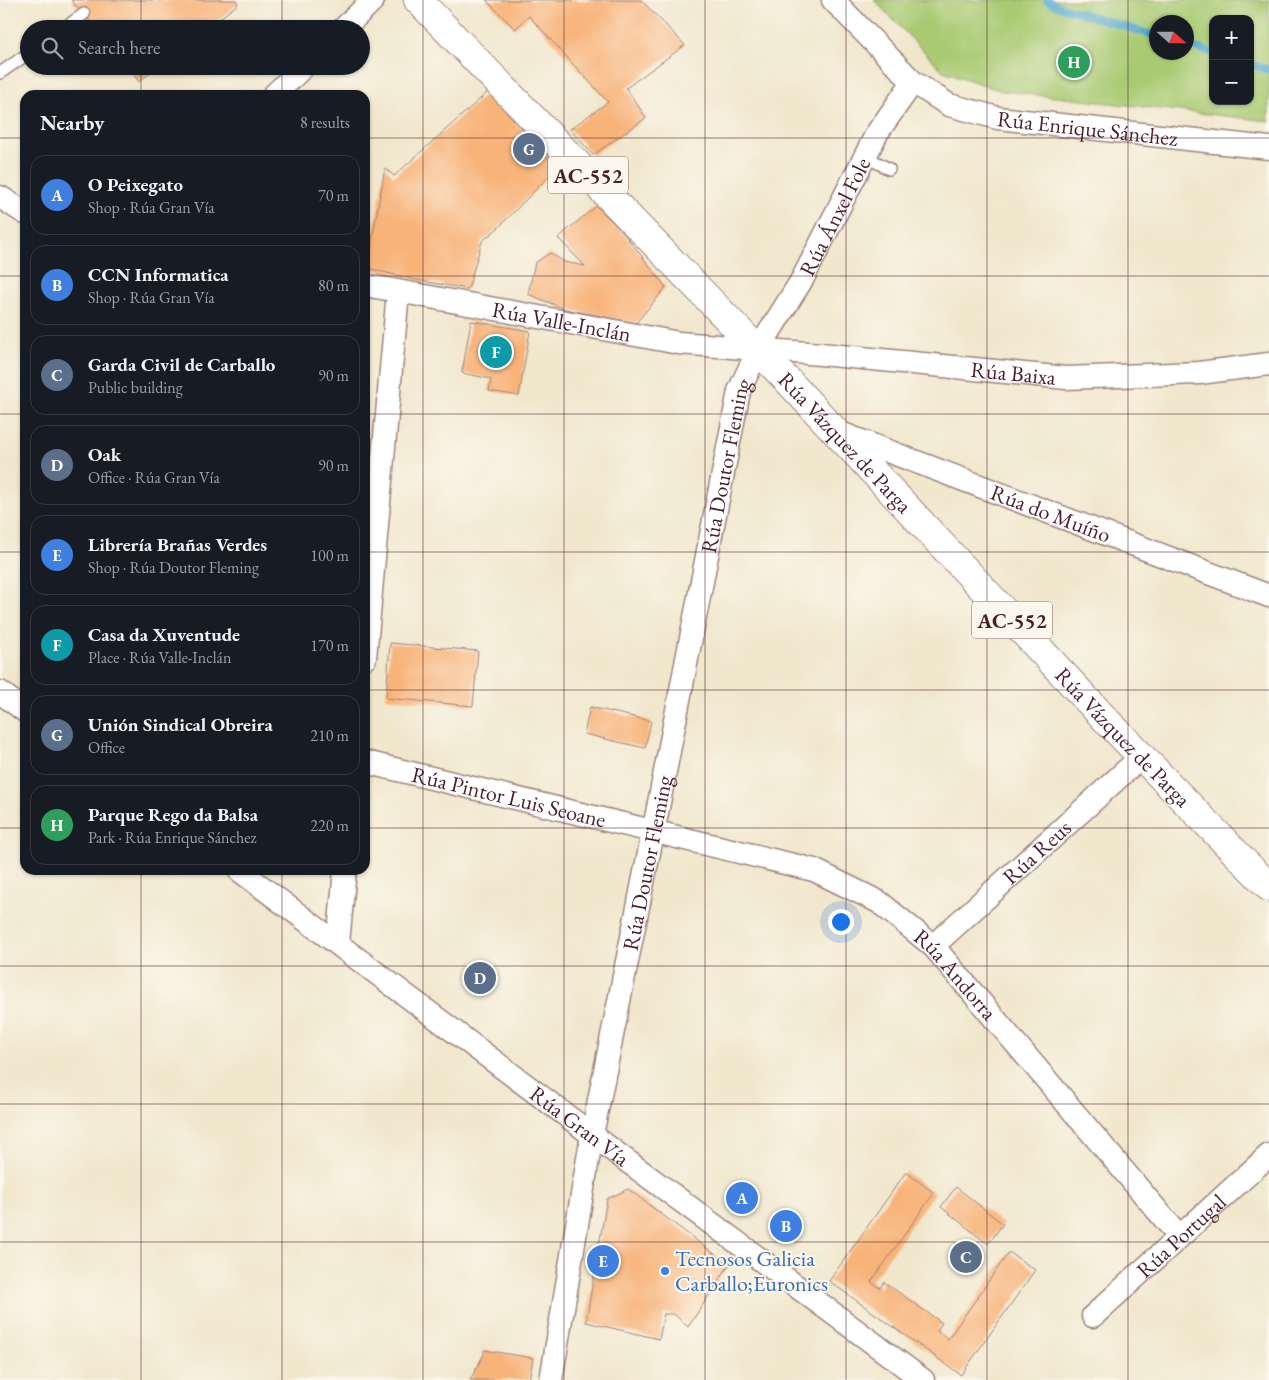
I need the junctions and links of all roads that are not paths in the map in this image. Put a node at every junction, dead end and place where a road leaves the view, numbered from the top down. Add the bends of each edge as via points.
1 (373, 0) edge
2 (418, 0) edge
3 (833, 0) edge
4 (84, 14) dead end
5 (76, 20) edge
6 (352, 20) edge
7 (20, 59) edge
8 (0, 73) edge
9 (295, 75) edge
10 (913, 82) junction
11 (279, 90) edge
12 (1269, 148) edge
13 (865, 156) junction
14 (888, 169) dead end
15 (0, 197) edge
16 (20, 210) edge
17 (370, 287) edge
18 (398, 292) junction
19 (758, 350) junction
20 (1269, 364) edge
21 (834, 430) junction
22 (1269, 596) edge
23 (370, 603) edge
24 (0, 692) edge
25 (20, 707) edge
26 (1141, 757) junction
27 (370, 763) edge
28 (653, 832) junction
29 (246, 875) edge
30 (345, 875) edge
31 (1269, 887) edge
32 (338, 943) junction
33 (933, 946) junction
34 (592, 1134) junction
35 (1269, 1155) edge
36 (1179, 1236) junction
37 (1093, 1316) dead end
38 (551, 1380) edge
39 (923, 1380) edge

1 - 6 street
2 - 19 main road, Rúa Vázquez de Parga / AC-552
3 - 10 street, Rúa Enrique Sánchez
4 - 5 lane
7 - 8 lane
9 - 11 street
10 - 12 street, Rúa Enrique Sánchez via 949,105 998,118
10 - 13 street, Rúa Ánxel Fole
13 - 14 lane
13 - 19 street, Rúa Ánxel Fole via 803,278
15 - 16 street
17 - 18 street, Rúa Valle-Inclán
18 - 19 street, Rúa Valle-Inclán via 679,343
18 - 23 street
19 - 20 street, Rúa Baixa via 1066,378 1199,373
19 - 21 main road, Rúa Vázquez de Parga / AC-552
19 - 28 street, Rúa Doutor Fleming via 738,392
21 - 22 street, Rúa do Muíño
21 - 26 main road, Rúa Vázquez de Parga / AC-552
24 - 25 street
26 - 31 main road, Rúa Vázquez de Parga / AC-552
26 - 33 street, Rúa Reus
27 - 28 street, Rúa Pintor Luis Seoane
28 - 33 street, Rúa Andorra via 814,870 879,902
28 - 34 street, Rúa Doutor Fleming
29 - 32 street, Rúa Gran Vía
30 - 32 street
32 - 34 street, Rúa Gran Vía
33 - 36 street, Rúa Andorra
34 - 38 street, Rúa Doutor Fleming
34 - 39 street, Rúa Gran Vía
35 - 36 street, Rúa Portugal
36 - 37 street, Rúa Portugal

